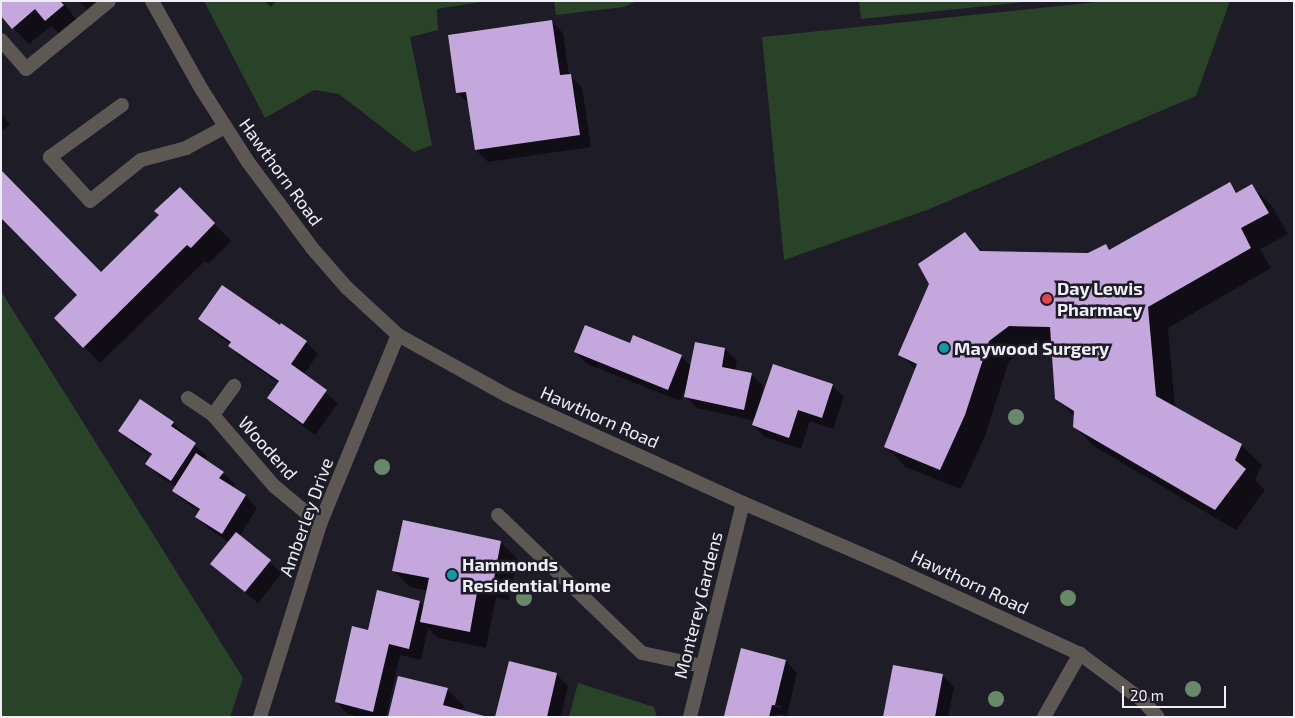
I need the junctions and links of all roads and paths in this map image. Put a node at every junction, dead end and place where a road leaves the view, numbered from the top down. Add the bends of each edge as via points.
1 (109, 1) edge
2 (152, 1) edge
3 (1, 40) edge
4 (122, 105) dead end
5 (226, 127) junction
6 (398, 335) junction
7 (234, 386) dead end
8 (188, 398) dead end
9 (213, 415) junction
10 (743, 503) junction
11 (498, 515) dead end
12 (320, 524) junction
13 (1080, 654) junction
14 (702, 666) junction
15 (260, 717) edge
16 (690, 717) edge
17 (1044, 717) edge
18 (1158, 717) edge

1 - 3 street via 26,69
2 - 5 street, Hawthorn Road
4 - 5 street via 50,157 90,201 141,160 186,148
5 - 6 street, Hawthorn Road via 312,248 346,286
6 - 10 street, Hawthorn Road via 508,396
6 - 12 street, Amberley Drive
7 - 9 street, Woodend
8 - 9 street, Woodend
9 - 12 street, Woodend via 274,486
10 - 13 street, Hawthorn Road
10 - 14 street, Monterey Gardens
11 - 14 street via 642,653
12 - 15 street, Amberley Drive
13 - 17 street
13 - 18 street, Hawthorn Road via 1142,700
14 - 16 street, Monterey Gardens

